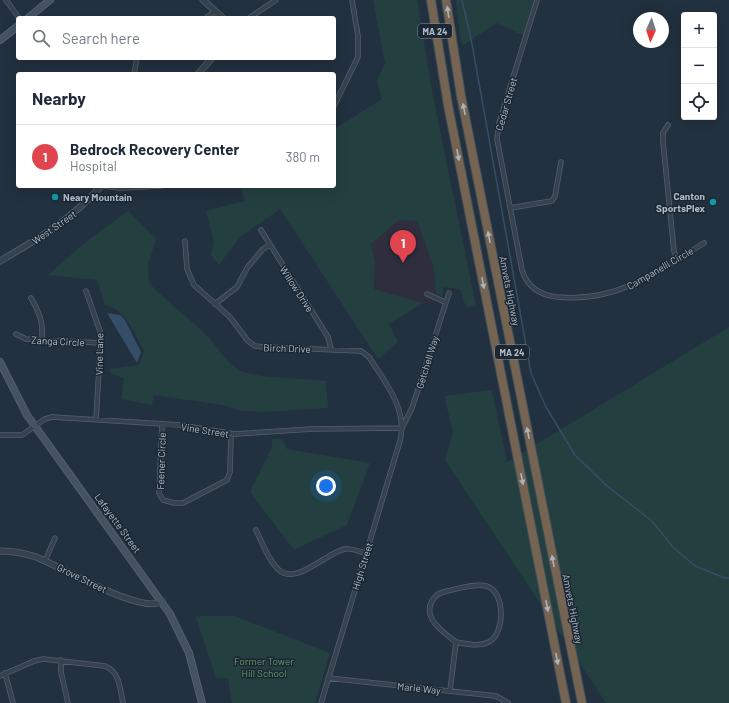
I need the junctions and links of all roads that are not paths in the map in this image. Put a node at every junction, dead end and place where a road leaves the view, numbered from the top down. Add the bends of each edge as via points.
1 (6, 0) edge
2 (50, 0) edge
3 (203, 0) edge
4 (276, 0) edge
5 (352, 0) edge
6 (426, 0) edge
7 (431, 0) edge
8 (446, 0) edge
9 (537, 0) edge
10 (215, 11) junction
11 (18, 16) edge
12 (30, 16) edge
13 (209, 16) edge
14 (221, 16) edge
15 (252, 16) edge
16 (16, 28) edge
17 (0, 40) edge
18 (137, 60) edge
19 (211, 60) edge
20 (440, 62) junction
21 (134, 72) edge
22 (203, 72) edge
23 (336, 102) edge
24 (668, 125) dead end
25 (561, 162) dead end
26 (100, 188) edge
27 (510, 208) junction
28 (261, 230) dead end
29 (185, 241) dead end
30 (704, 243) dead end
31 (269, 245) junction
32 (677, 260) junction
33 (0, 261) edge
34 (526, 280) joint
35 (86, 291) dead end
36 (449, 293) dead end
37 (427, 294) dead end
38 (31, 298) dead end
39 (445, 302) junction
40 (215, 304) junction
41 (16, 334) dead end
42 (42, 340) junction
43 (101, 343) junction
44 (331, 349) junction
45 (0, 362) edge
46 (96, 420) junction
47 (162, 424) junction
48 (35, 426) junction
49 (402, 428) junction
50 (231, 434) junction
51 (0, 435) edge
52 (256, 530) dead end
53 (55, 538) dead end
54 (0, 550) edge
55 (366, 554) junction
56 (45, 561) junction
57 (162, 602) junction
58 (456, 642) junction
59 (61, 660) junction
60 (6, 673) junction
61 (0, 676) edge
62 (328, 678) junction
63 (450, 691) junction
64 (13, 703) edge
65 (68, 703) edge
66 (123, 703) edge
67 (202, 703) edge
68 (321, 703) edge
69 (508, 703) edge
70 (566, 703) edge
71 (582, 703) edge

1 - 11 street
2 - 12 main road
3 - 10 street
4 - 15 street
5 - 23 street via 358,55
6 - 20 highway
7 - 20 highway, MA 24
71 -> 8 highway, Amvets Highway / MA 24 via 462,101
9 - 27 street, Cedar Street via 497,135 497,148
10 - 13 street
10 - 14 street
16 - 17 main road
18 - 21 street
19 - 22 street
20 -> 70 highway, MA 24
24 - 32 street via 663,142 674,253
25 - 27 street via 552,201
26 - 33 street, West Street via 62,224
27 - 34 street, Cedar Street
28 - 31 street, Willow Drive
29 - 40 street, Birch Drive via 190,279
30 - 32 street, Campanelli Circle
31 - 40 street via 250,265 237,287
31 - 44 street, Willow Drive via 328,337
32 - 34 street, Campanelli Circle via 630,286 594,296 550,296 536,290
35 - 43 street, Vine Lane via 99,326
36 - 39 street, Getchell Way
37 - 39 street
38 - 42 street via 40,315
39 - 49 street, Getchell Way via 414,403
40 - 44 street, Birch Drive via 255,346
41 - 42 street, Zanga Circle via 26,339
42 - 43 street, Zanga Circle
43 - 46 street, Vine Lane
44 - 49 street, Birch Drive via 358,350 367,355 398,405
45 - 48 main road, Lafayette Street via 23,409
46 - 47 street, Vine Street
46 - 48 street, Vine Street via 49,418
47 - 50 street, Vine Street
47 - 50 street, Feener Circle via 159,493 163,500 171,503 186,502 227,480 230,472
48 - 51 street, Vine Street via 20,436
48 - 57 main road, Lafayette Street
49 - 50 street, Vine Street
49 - 55 street, High Street
52 - 55 street via 276,566 287,574 299,573 343,550 352,549
53 - 56 street
54 - 56 street, Grove Street via 24,553
55 - 62 street, High Street
56 - 57 street, Grove Street via 134,602 153,605
57 - 67 main road, Lafayette Street via 188,648
58 - 58 street via 433,621 430,612 432,601 446,591 480,586 492,589 501,602 499,628 494,638 482,644
58 - 63 street
59 - 60 street via 40,659
59 - 65 street
59 - 66 street via 110,668 117,678
60 - 61 street
60 - 64 street
62 - 63 street, Marie Way
62 - 68 street, High Street
63 - 69 street, Marie Way via 496,696

